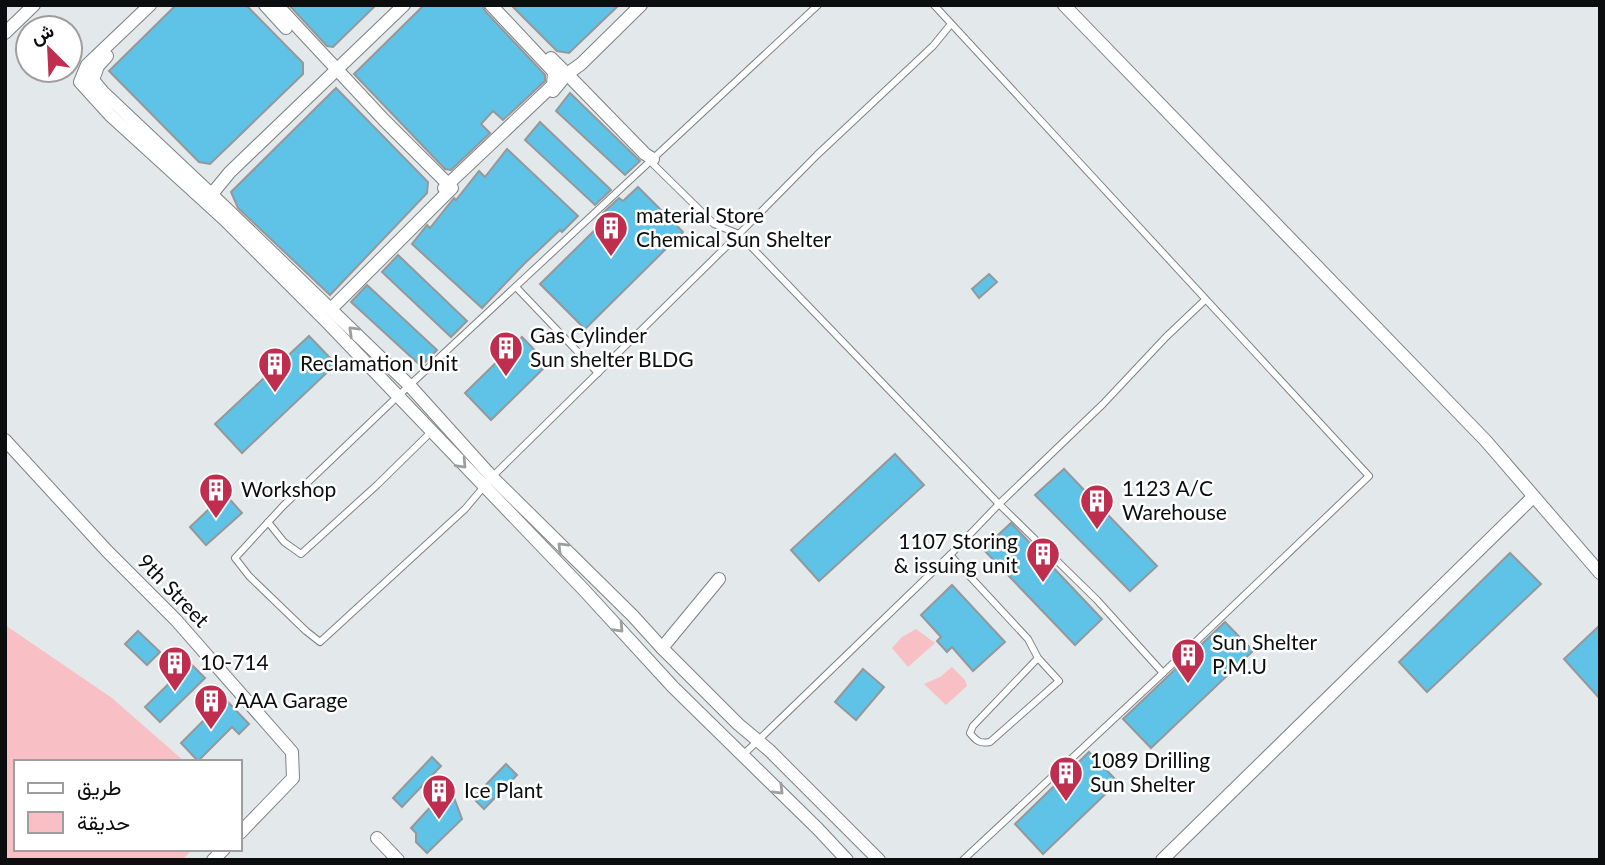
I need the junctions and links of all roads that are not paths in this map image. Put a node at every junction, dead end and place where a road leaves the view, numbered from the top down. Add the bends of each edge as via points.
1 (34, 5) edge
2 (149, 5) edge
3 (160, 5) edge
4 (265, 5) edge
5 (277, 5) edge
6 (404, 5) edge
7 (414, 5) edge
8 (491, 5) edge
9 (499, 5) edge
10 (634, 5) edge
11 (641, 5) edge
12 (818, 5) edge
13 (934, 5) edge
14 (1064, 5) edge
15 (951, 24) junction
16 (5, 33) edge
17 (337, 75) junction
18 (562, 77) junction
19 (650, 162) junction
20 (446, 189) junction
21 (207, 197) junction
22 (222, 204) junction
23 (739, 234) junction
24 (516, 287) junction
25 (1205, 300) junction
26 (328, 307) junction
27 (598, 373) junction
28 (410, 386) junction
29 (398, 396) junction
30 (442, 422) junction
31 (432, 432) junction
32 (5, 440) edge
33 (488, 482) junction
34 (1534, 497) junction
35 (999, 504) junction
36 (268, 522) junction
37 (950, 555) junction
38 (1600, 573) edge
39 (719, 579) dead end
40 (662, 648) junction
41 (1038, 658) junction
42 (1164, 673) junction
43 (758, 739) junction
44 (743, 755) junction
45 (242, 831) edge
46 (377, 838) dead end
47 (398, 860) edge
48 (847, 860) edge
49 (879, 860) edge
50 (963, 860) edge
51 (1162, 860) edge

1 - 16 street
2 - 21 street via 87,65 80,82 110,115
3 - 21 street via 98,66 93,80
4 - 17 street
5 - 17 street
6 - 17 street
7 - 17 street
8 - 18 street
9 - 18 street
10 - 18 street
11 - 18 street via 582,64
12 - 19 lane
13 - 15 lane
14 - 34 street
15 - 23 lane
15 - 25 lane
17 - 20 street
17 - 21 street
17 - 22 street via 226,188
18 - 19 street
18 - 20 street
19 - 23 lane via 714,223
19 - 24 lane
20 - 26 street
21 - 22 street
21 - 29 street
22 - 26 street
23 - 27 lane
23 - 35 lane
24 - 27 lane
24 - 28 lane
25 - 35 lane
25 - 42 lane via 1369,476
28 -> 26 street
27 - 33 lane
28 - 29 lane
28 - 30 street
29 - 31 street
29 - 36 lane
30 - 31 lane
30 - 33 street
31 -> 33 street
31 - 36 lane via 301,554
32 - 45 street, 9th Street via 176,620 292,752 293,778
33 - 36 lane via 465,509 320,642 234,558
40 -> 33 street
33 -> 44 street via 673,687
34 - 38 street
34 - 51 street
35 - 37 lane
35 - 42 lane
37 - 41 lane via 1028,639
37 - 43 lane
39 - 40 street
40 - 43 street
41 - 41 lane via 973,726 970,733 976,741 990,742 1059,681
42 - 50 lane
43 - 44 lane
43 - 49 street
44 -> 48 street
46 - 47 street

